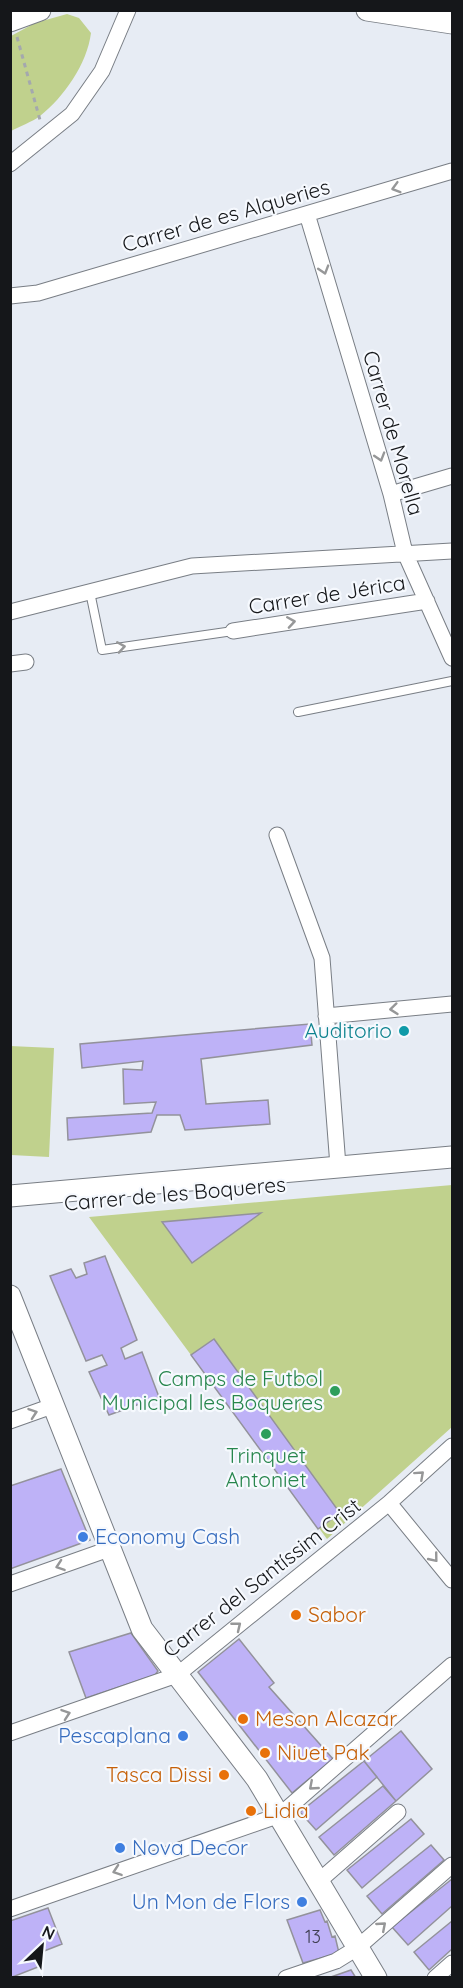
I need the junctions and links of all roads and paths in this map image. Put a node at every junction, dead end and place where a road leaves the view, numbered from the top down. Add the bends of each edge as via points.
1 (40, 10) edge
2 (128, 10) edge
3 (367, 10) edge
4 (12, 20) edge
5 (453, 23) edge
6 (44, 136) junction
7 (10, 164) edge
8 (453, 171) edge
9 (307, 214) junction
10 (10, 296) edge
11 (453, 476) edge
12 (391, 494) junction
13 (453, 550) edge
14 (405, 554) junction
15 (90, 592) junction
16 (427, 602) junction
17 (10, 612) edge
18 (233, 631) joint
19 (453, 658) edge
20 (453, 681) edge
21 (298, 712) dead end
22 (277, 835) dead end
23 (453, 1004) edge
24 (326, 1016) junction
25 (453, 1156) edge
26 (453, 1170) edge
27 (338, 1173) junction
28 (10, 1196) edge
29 (10, 1208) edge
30 (10, 1296) edge
31 (55, 1405) junction
32 (10, 1421) edge
33 (453, 1446) edge
34 (389, 1503) junction
35 (109, 1549) junction
36 (453, 1580) edge
37 (10, 1584) edge
38 (453, 1665) edge
39 (177, 1674) junction
40 (10, 1733) edge
41 (398, 1812) dead end
42 (280, 1815) junction
43 (453, 1865) edge
44 (319, 1881) junction
45 (10, 1909) edge
46 (357, 1948) junction
47 (453, 1963) edge
48 (286, 1977) edge
49 (376, 1977) edge
50 (435, 1977) edge

1 - 4 street
2 - 6 street via 102,71 72,114
3 - 5 street
4 - 6 path
6 - 7 street
8 -> 9 street, Carrer de es Alqueries
9 - 10 street, Carrer de es Alqueries via 38,293
9 -> 12 street, Carrer de Morella
11 - 12 street
12 - 14 street, Carrer de Morella
13 - 14 street
14 - 15 street via 192,566
14 - 16 street, Carrer de Morella
15 - 17 street
15 -> 18 lane via 102,650
18 -> 16 street, Carrer de Jérica
16 - 19 street, Carrer de Morella
20 - 21 lane
22 - 24 street via 322,958
23 -> 24 street
24 - 27 street
25 - 27 street, Carrer de les Boqueres
26 - 27 street, Carrer de les Boqueres
27 - 28 street, Carrer de les Boqueres
27 - 29 street, Carrer de les Boqueres
30 - 31 street
32 -> 31 street
31 - 35 street
34 -> 33 street, Carrer del Santíssim Crist
34 -> 36 street
39 -> 34 street, Carrer del Santíssim Crist
35 -> 37 street
35 - 39 street via 142,1629
38 -> 42 street
40 -> 39 street, Carrer del Santíssim Crist
39 - 42 street
41 - 44 street
42 - 44 street
42 -> 45 street
46 -> 43 street
44 - 46 street
46 - 48 street via 336,1961
46 - 49 street
47 - 50 street

